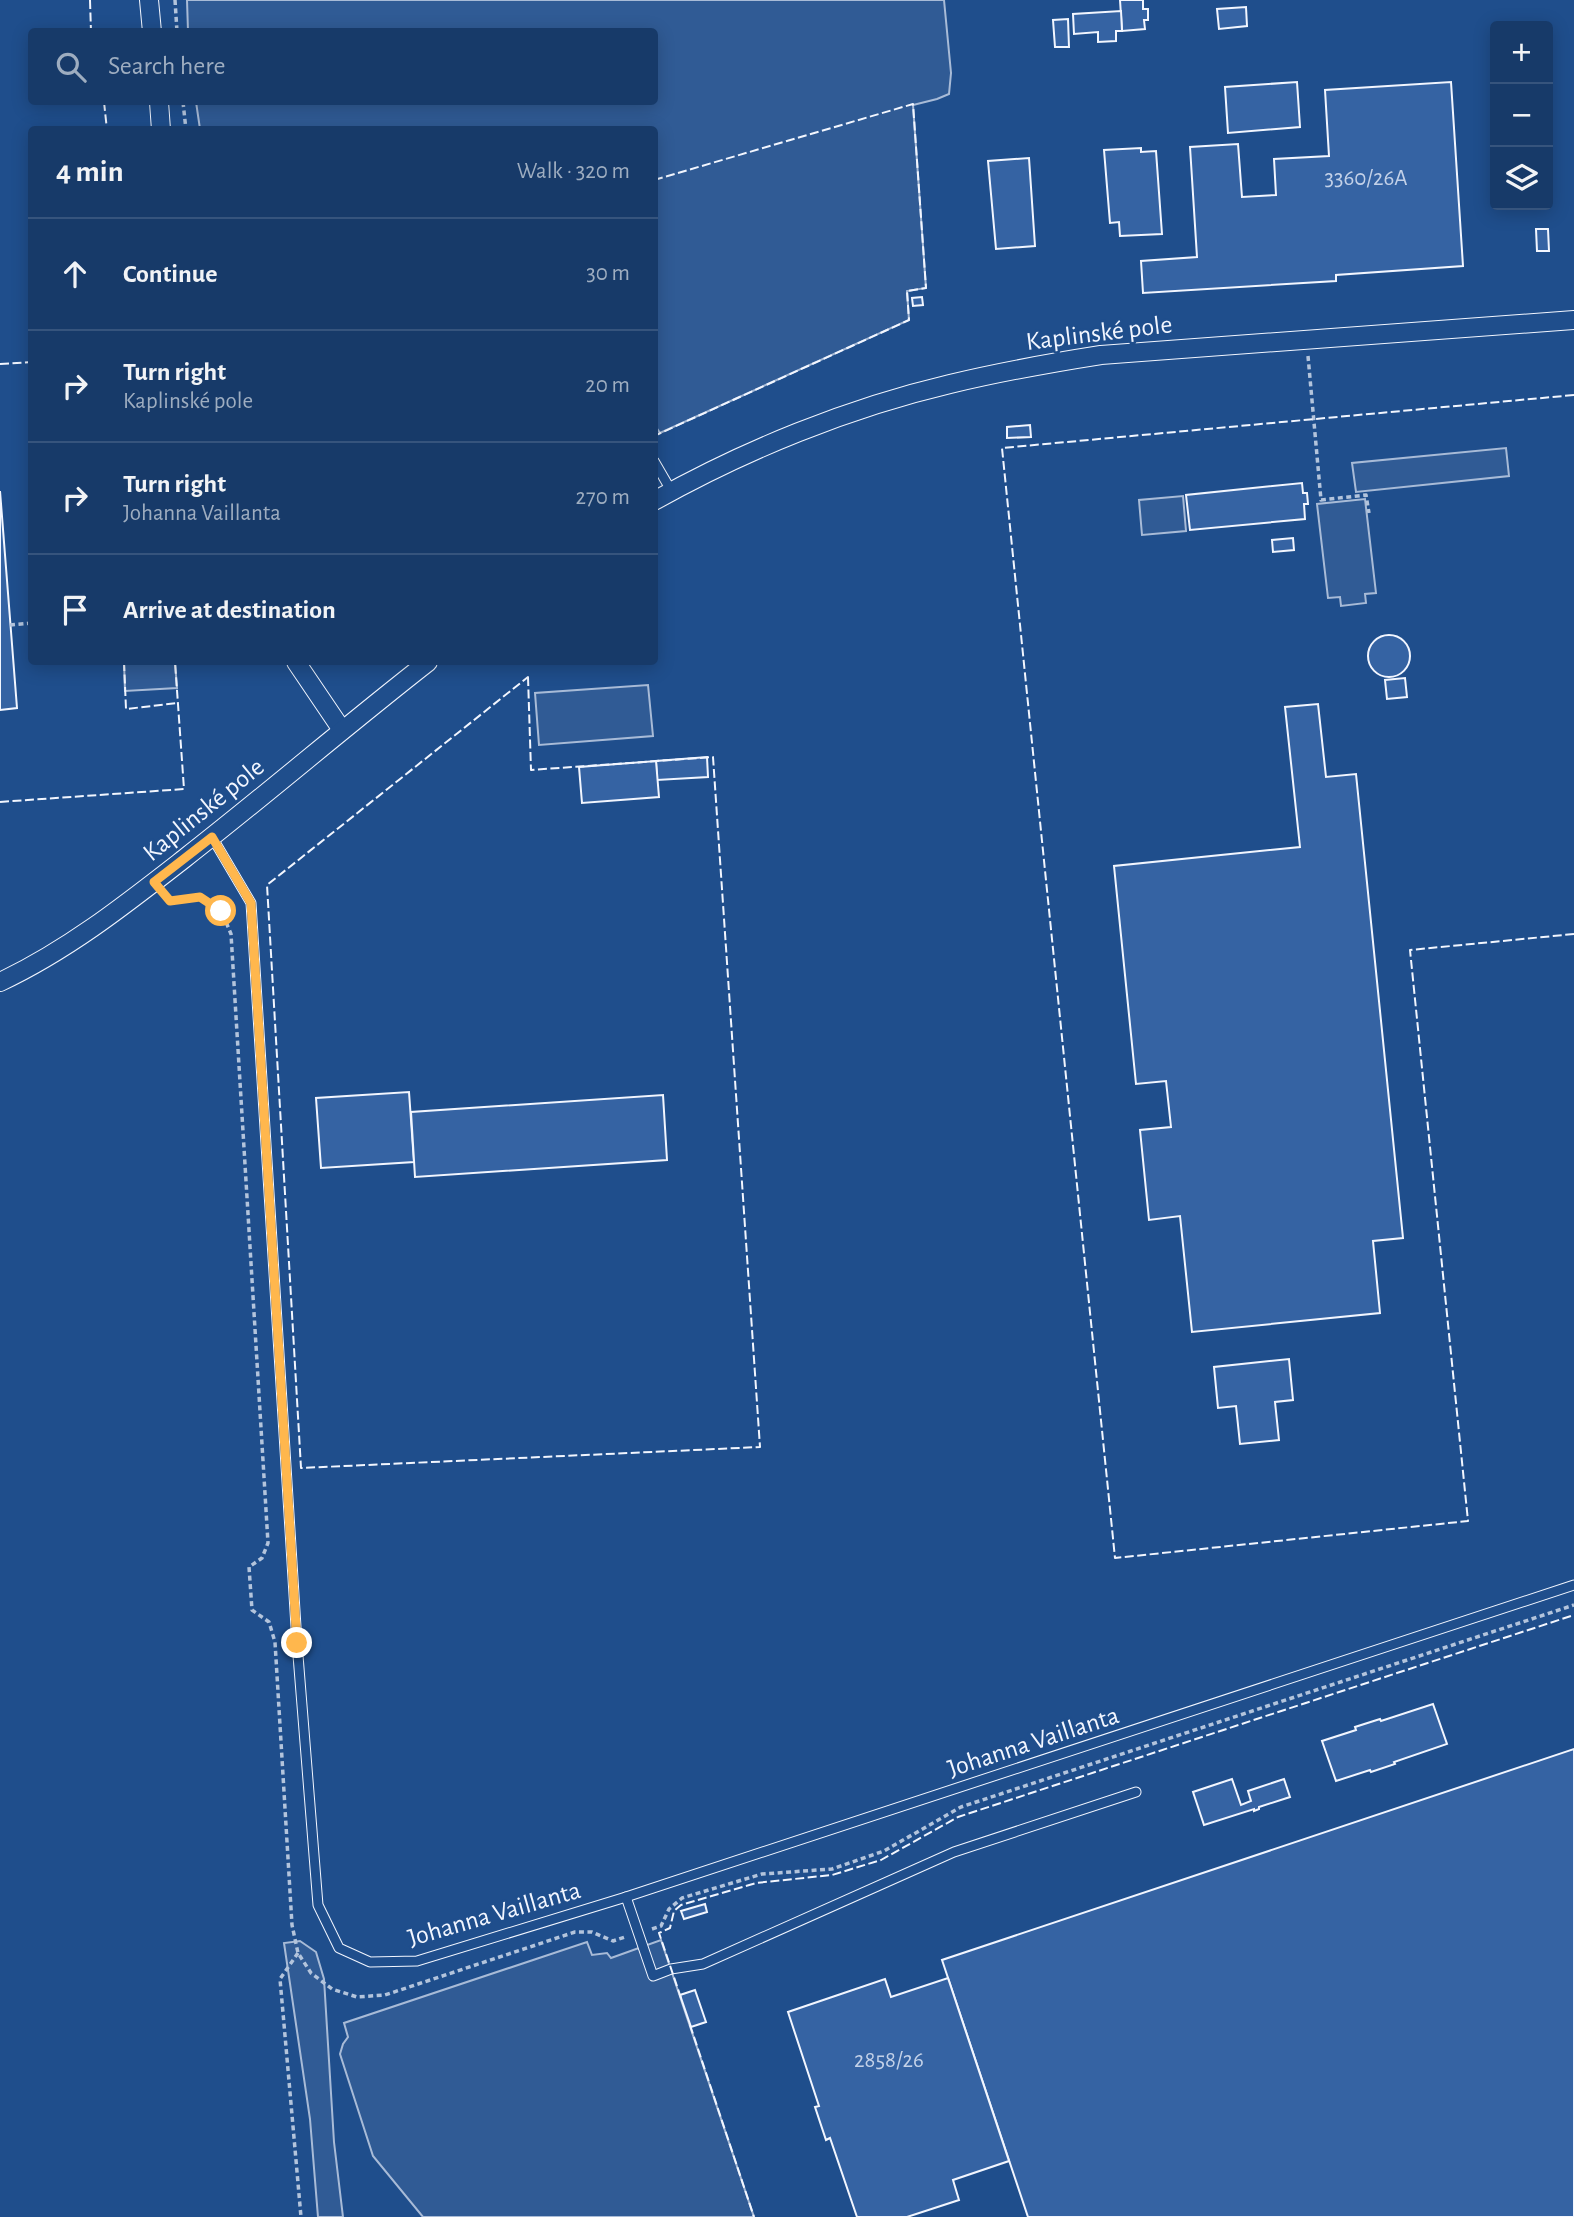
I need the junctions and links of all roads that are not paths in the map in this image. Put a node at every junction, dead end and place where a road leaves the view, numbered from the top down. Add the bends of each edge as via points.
1 (149, 0) edge
2 (152, 28) edge
3 (159, 105) edge
4 (161, 126) edge
5 (1574, 320) edge
6 (658, 468) edge
7 (672, 492) junction
8 (658, 499) edge
9 (298, 665) edge
10 (424, 665) edge
11 (342, 730) junction
12 (212, 837) junction
13 (0, 982) edge
14 (1574, 1585) edge
15 (1136, 1792) dead end
16 (626, 1897) junction

1 - 2 street
3 - 4 street
5 - 7 street, Kaplinské pole via 1101,355 1029,366 884,402 774,443
6 - 7 lane
7 - 8 street, Kaplinské pole
9 - 11 street
10 - 11 street, Kaplinské pole
11 - 12 street, Kaplinské pole
12 - 13 street, Kaplinské pole via 97,926
12 - 16 lane, Johanna Vaillanta via 251,903 318,1905 339,1948 370,1962 417,1961
14 - 16 lane, Johanna Vaillanta
15 - 16 lane via 954,1852 703,1964 653,1976

